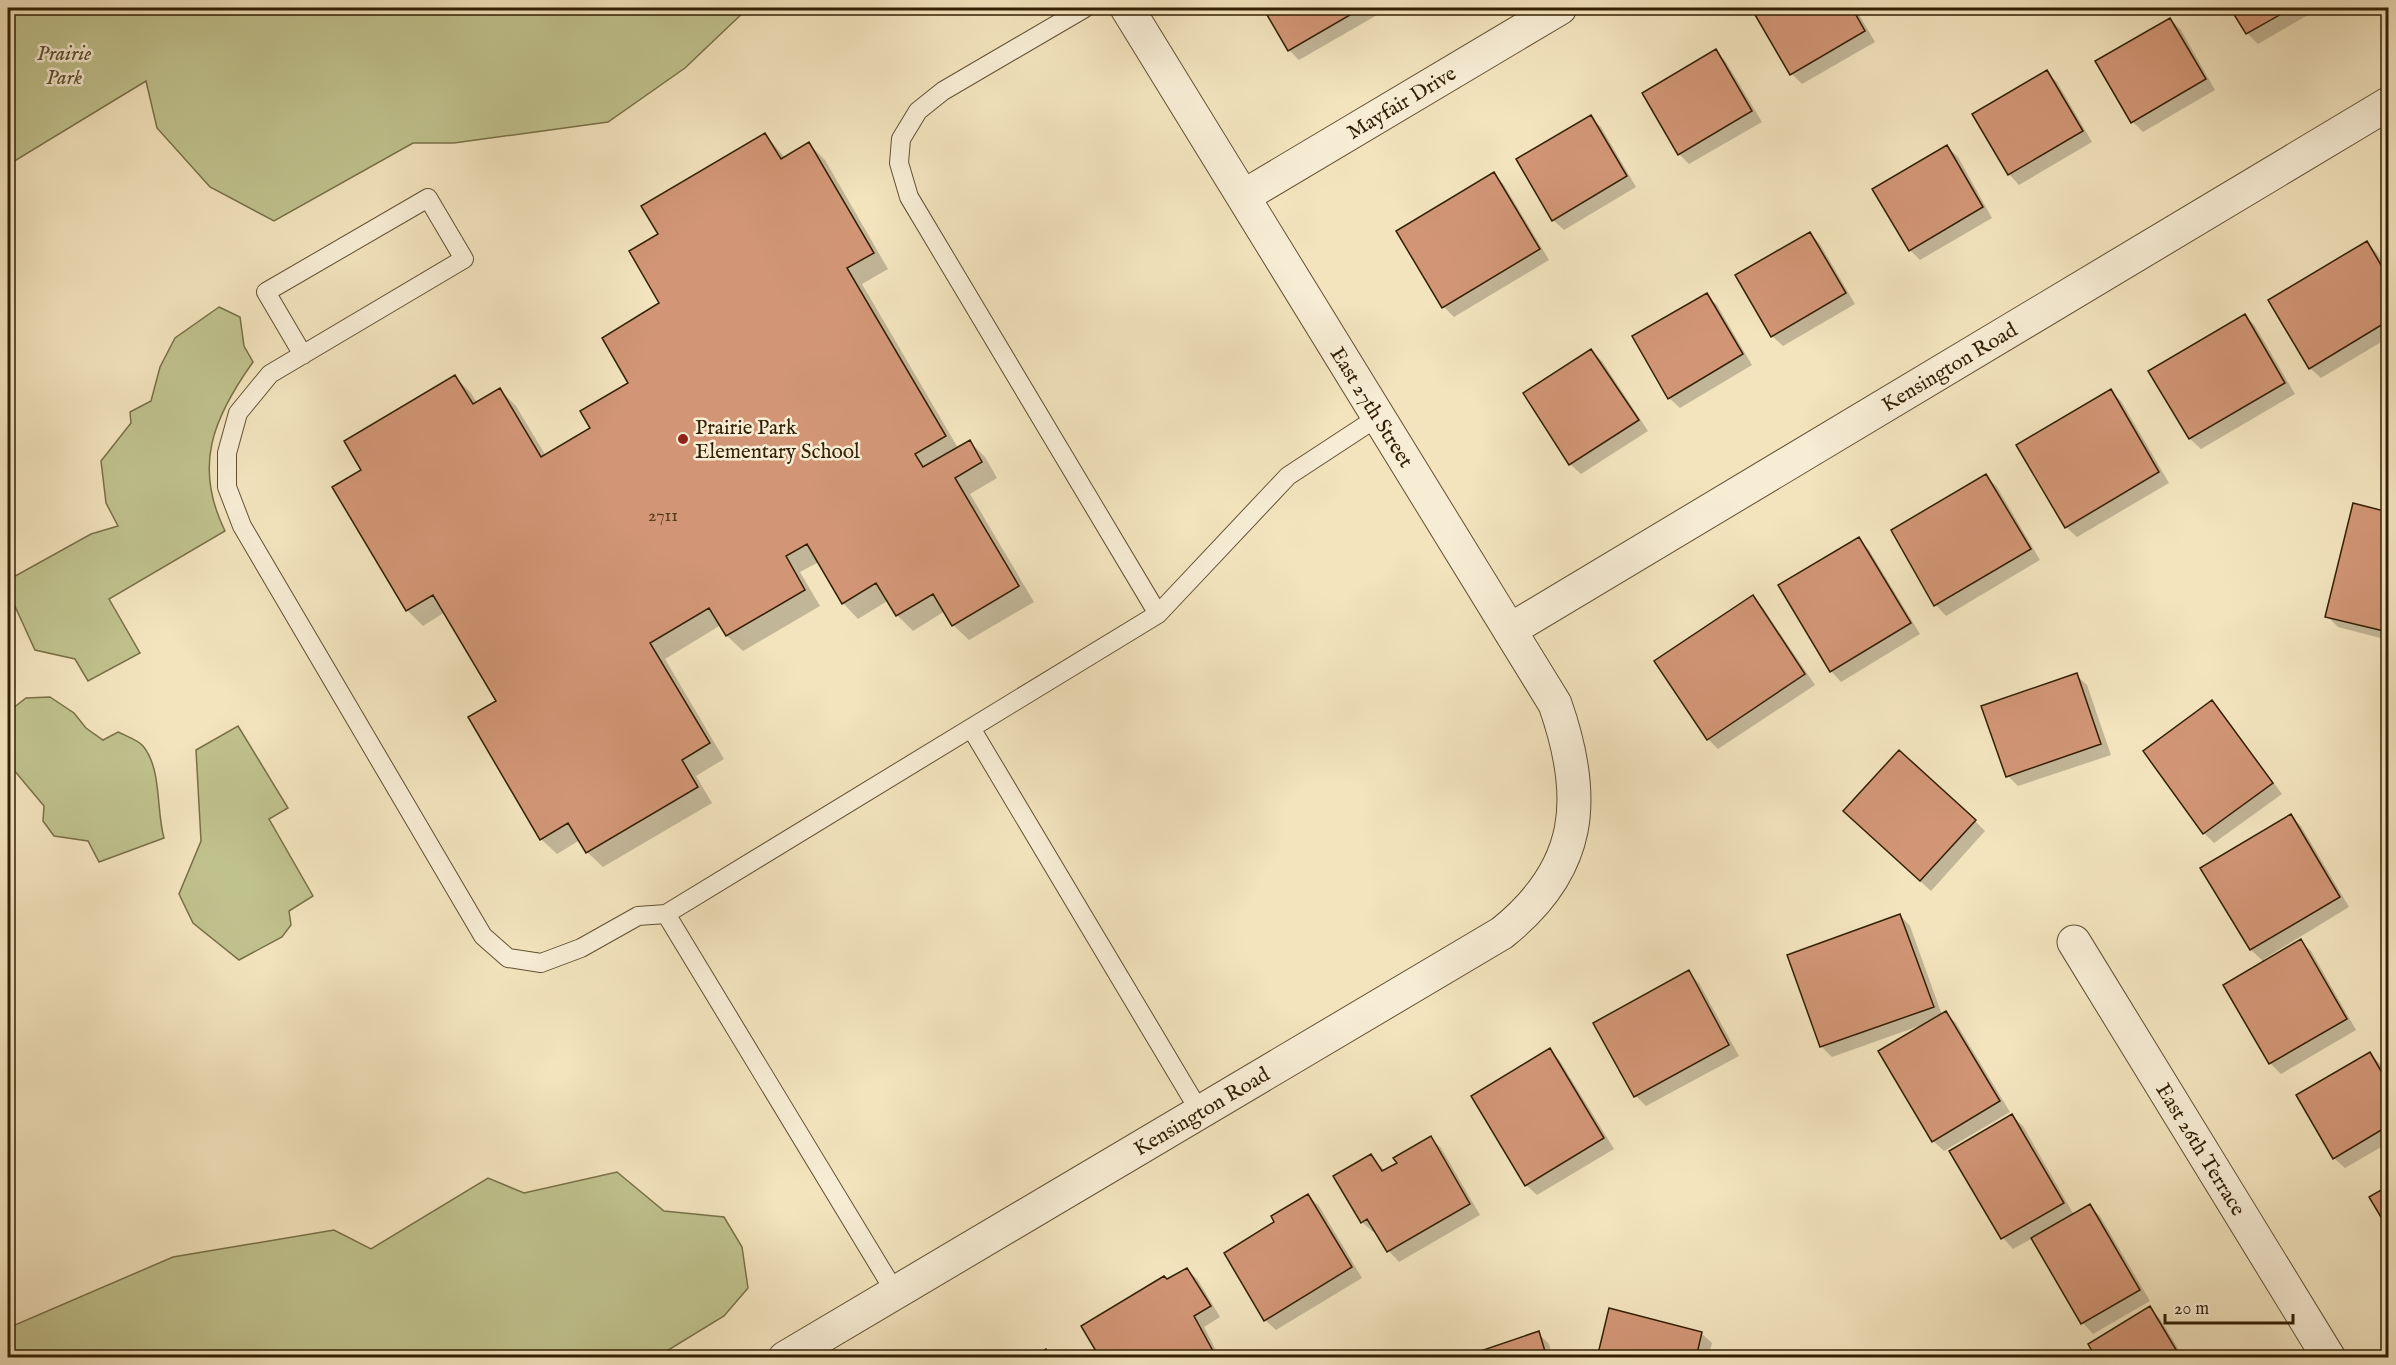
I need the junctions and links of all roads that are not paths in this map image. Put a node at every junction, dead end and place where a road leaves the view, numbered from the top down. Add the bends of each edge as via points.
1 (1085, 8) edge
2 (1127, 8) edge
3 (1560, 8) edge
4 (2388, 104) edge
5 (1244, 196) junction
6 (303, 355) junction
7 (1378, 417) junction
8 (1158, 614) junction
9 (1510, 630) junction
10 (971, 728) junction
11 (1573, 821) joint
12 (666, 914) junction
13 (2074, 942) dead end
14 (1200, 1112) junction
15 (895, 1292) junction
16 (785, 1358) edge
17 (2329, 1358) edge

1 - 8 lane via 944,91 918,111 901,139 899,163 909,197
2 - 5 street, East 27th Street
3 - 5 street, Mayfair Drive
4 - 9 street, Kensington Road
5 - 7 street, East 27th Street
6 - 6 lane via 464,259 428,198 266,292
6 - 12 lane via 270,374 238,413 227,453 227,488 242,526 483,936 508,958 541,963 581,948 638,916
7 - 8 lane via 1288,476
7 - 9 street, East 27th Street
8 - 10 lane
9 - 11 street, East 27th Street via 1555,704 1568,740 1575,783
10 - 12 lane
10 - 14 lane
11 - 14 street, Kensington Road via 1551,880 1524,915 1502,933
12 - 15 lane
13 - 17 street, East 26th Terrace
14 - 15 street, Kensington Road
15 - 16 street, Kensington Road

